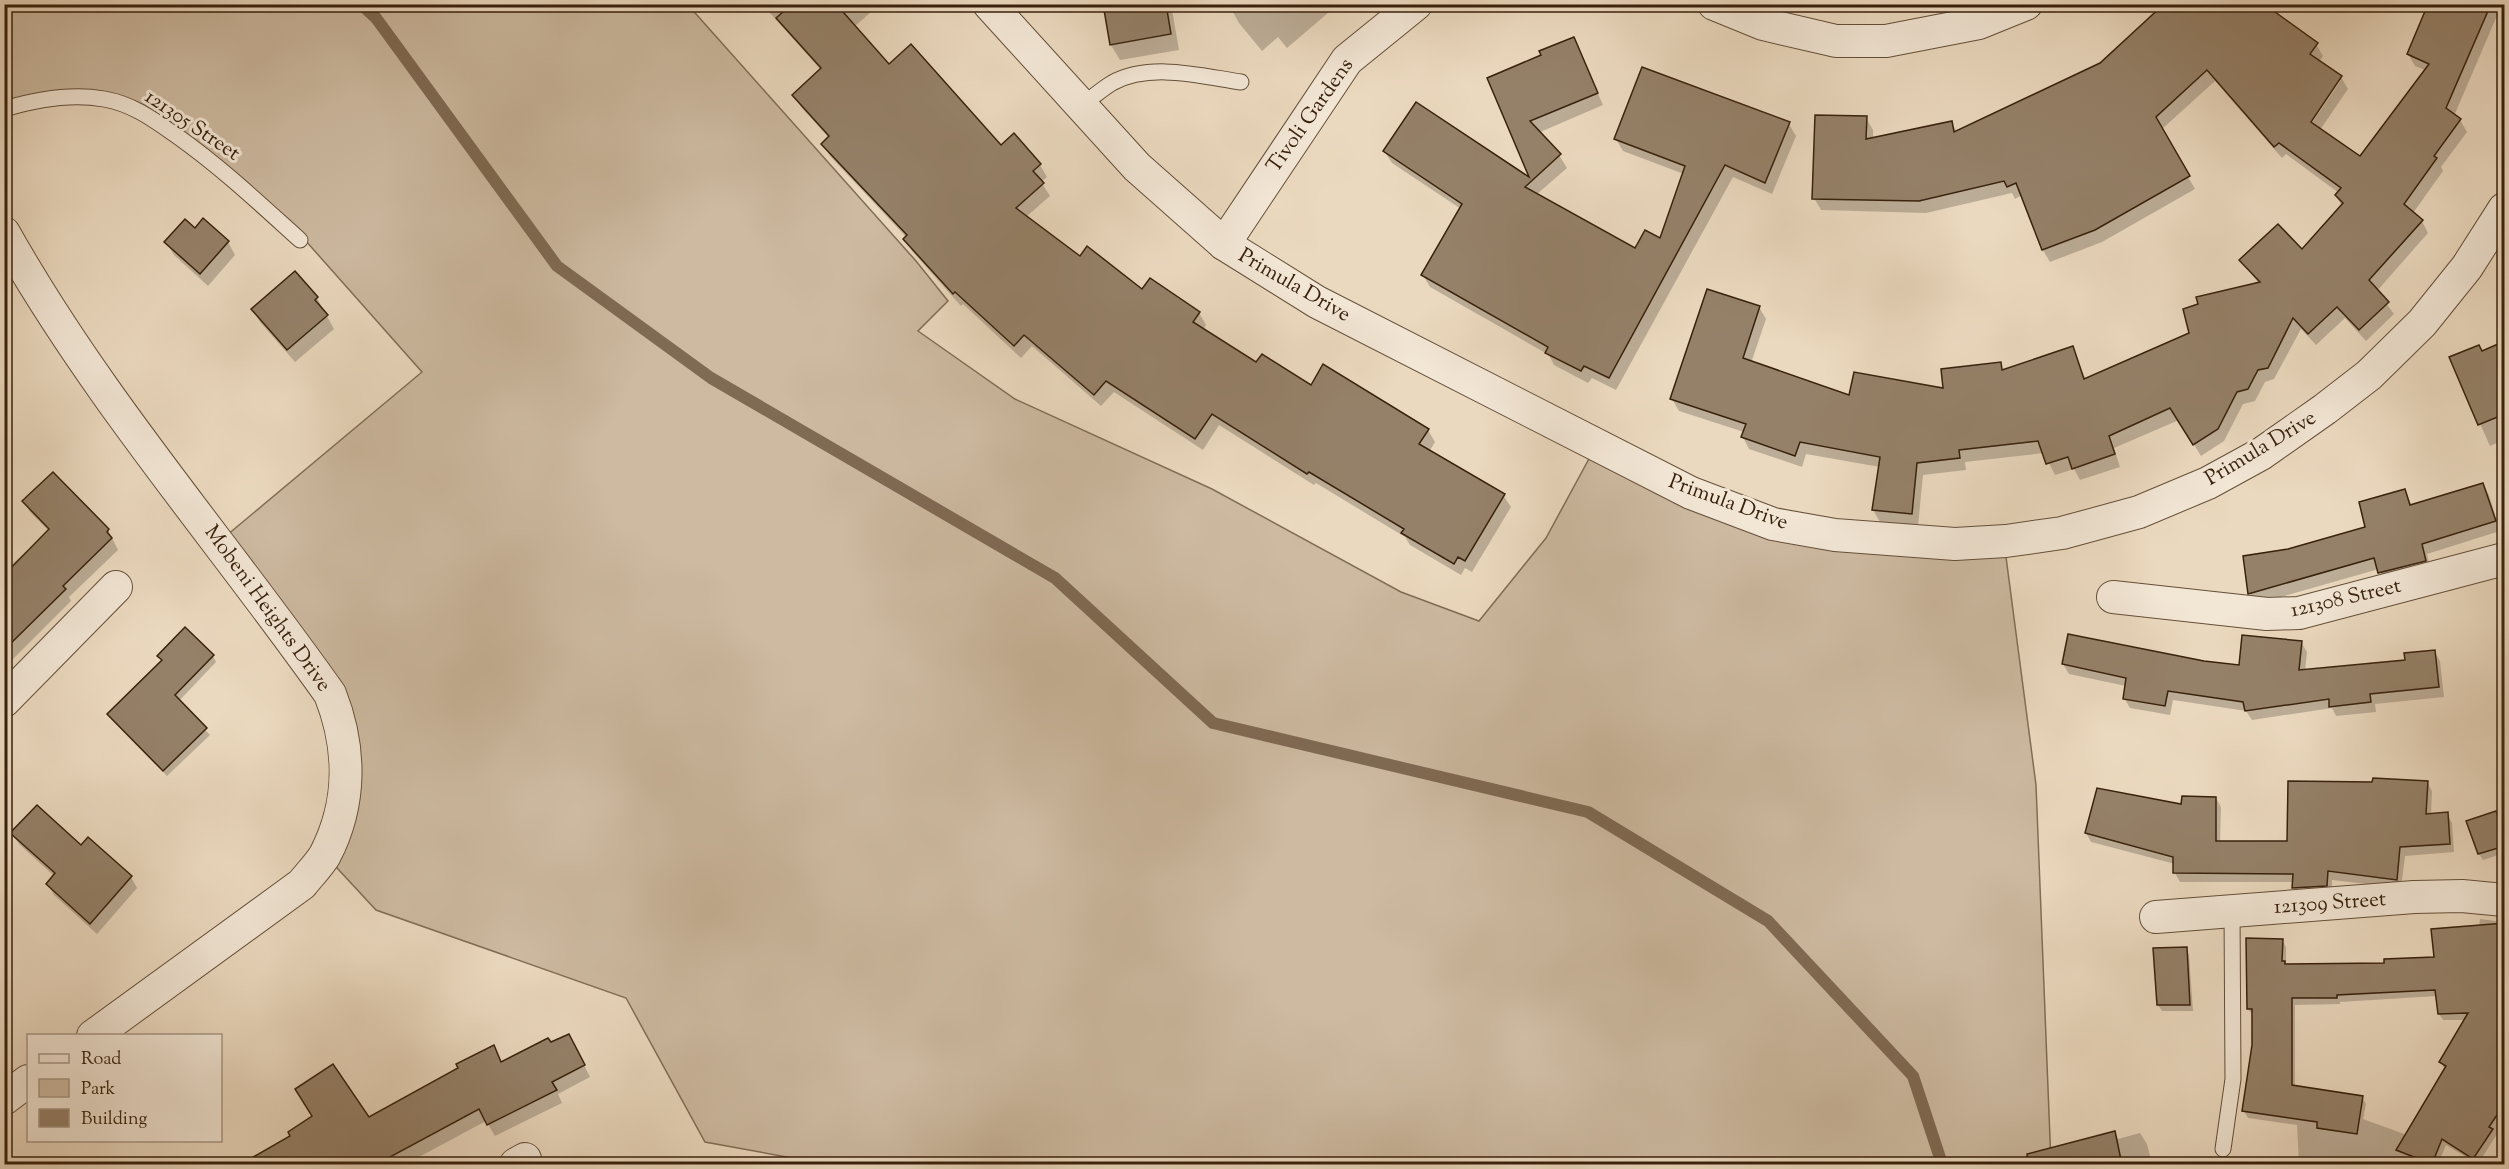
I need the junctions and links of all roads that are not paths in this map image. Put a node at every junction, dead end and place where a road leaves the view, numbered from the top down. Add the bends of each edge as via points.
1 (989, 4) edge
2 (1416, 4) edge
3 (1714, 4) edge
4 (2026, 4) edge
5 (1241, 82) dead end
6 (1082, 105) junction
7 (4, 109) edge
8 (2505, 209) edge
9 (4, 233) edge
10 (300, 240) dead end
11 (1224, 244) junction
12 (2505, 559) edge
13 (116, 587) dead end
14 (2113, 597) dead end
15 (4, 701) edge
16 (2505, 900) edge
17 (2232, 911) junction
18 (2156, 917) dead end
19 (94, 1034) edge
20 (27, 1082) edge
21 (4, 1099) edge
22 (2223, 1149) dead end

1 - 6 street, Primula Drive
2 - 11 street, Tivoli Gardens via 1347,60
3 - 4 street via 1762,24 1836,41 1886,41 1979,23
5 - 6 lane via 1160,72 1141,74 1113,82
6 - 11 street, Primula Drive via 1137,167
7 - 10 lane, 121305 Street via 69,97 105,99 142,111 220,167
8 - 11 street, Primula Drive via 2467,267 2422,323 2369,375 2261,454 2208,483 2139,512 2062,533 1955,544 1835,535 1773,524 1691,493 1317,302
9 - 19 street, Mobeni Heights Drive via 33,284 135,431 330,694 341,723 347,763 342,806 334,830 324,856 302,884
12 - 14 street, 121308 Street via 2299,613 2267,614
13 - 15 street
16 - 17 street, 121309 Street via 2414,897
17 - 18 street, 121309 Street
17 - 22 lane via 2233,1079
20 - 21 street

